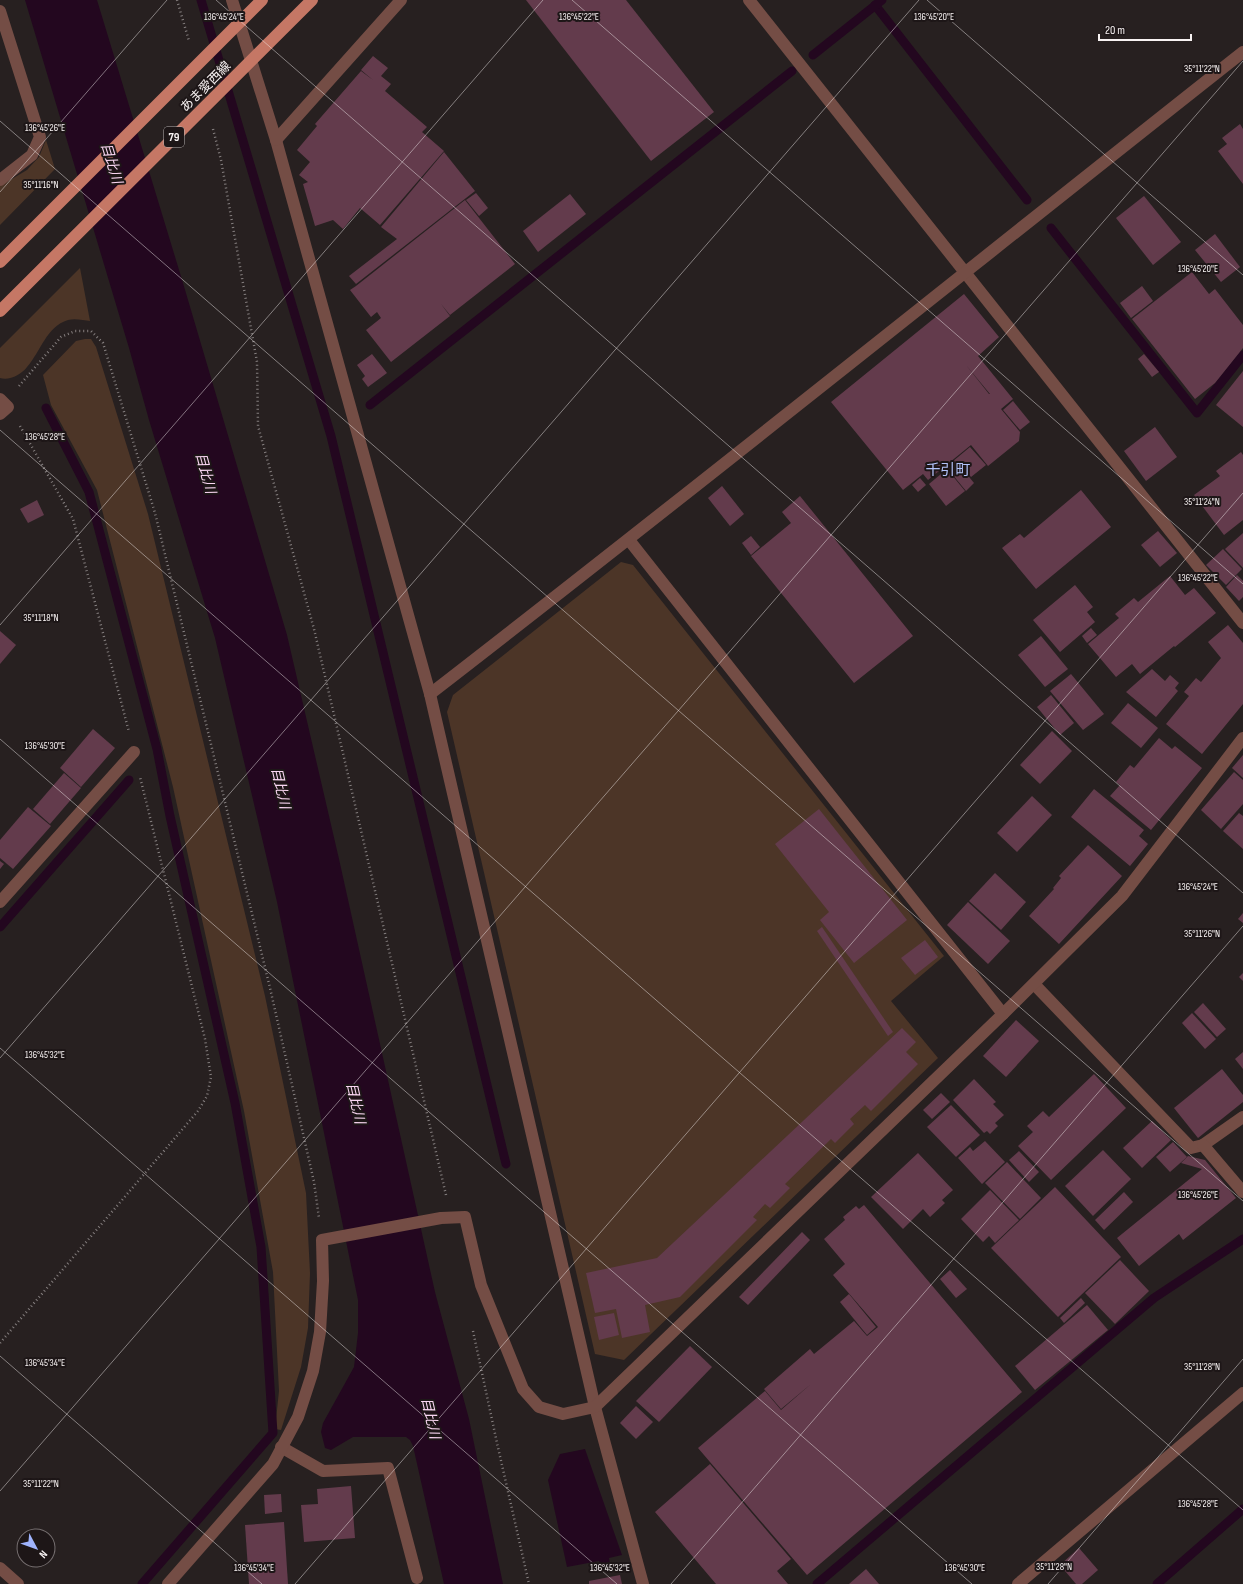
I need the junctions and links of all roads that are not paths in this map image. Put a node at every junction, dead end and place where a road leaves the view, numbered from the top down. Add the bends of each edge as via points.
1 (232, 0) edge
2 (262, 0) edge
3 (312, 0) edge
4 (400, 0) edge
5 (749, 0) edge
6 (0, 11) edge
7 (1243, 52) edge
8 (276, 140) junction
9 (0, 180) edge
10 (0, 262) edge
11 (964, 272) junction
12 (0, 311) edge
13 (629, 540) junction
14 (1243, 623) edge
15 (430, 694) junction
16 (1243, 738) edge
17 (134, 752) road end
18 (0, 902) edge
19 (1034, 984) junction
20 (1003, 1014) junction
21 (1243, 1117) edge
22 (1203, 1144) junction
23 (1243, 1192) edge
24 (1243, 1393) edge
25 (595, 1407) junction
26 (281, 1447) junction
27 (0, 1568) edge
28 (417, 1578) dead end
29 (18, 1584) edge
30 (168, 1584) edge
31 (643, 1584) edge
32 (1018, 1584) edge

1 - 8 street
2 - 10 main road, あま愛西線
3 - 12 main road, あま愛西線 / 79
4 - 8 street
5 - 11 street
6 - 9 street via 40,137 32,155
7 - 11 street
8 - 15 street
11 - 13 street
11 - 14 street
13 - 15 street
13 - 20 street
15 - 25 street
16 - 19 street via 1122,896
17 - 18 street
19 - 20 street
19 - 22 street via 1191,1148
20 - 25 street
21 - 22 street
22 - 23 street
24 - 32 street
25 - 26 street via 563,1414 539,1407 523,1389 481,1285 466,1216 446,1218 325,1239 320,1332 313,1370 298,1416
25 - 31 street
26 - 28 street via 323,1471 388,1468
26 - 30 street via 273,1464
27 - 29 street

